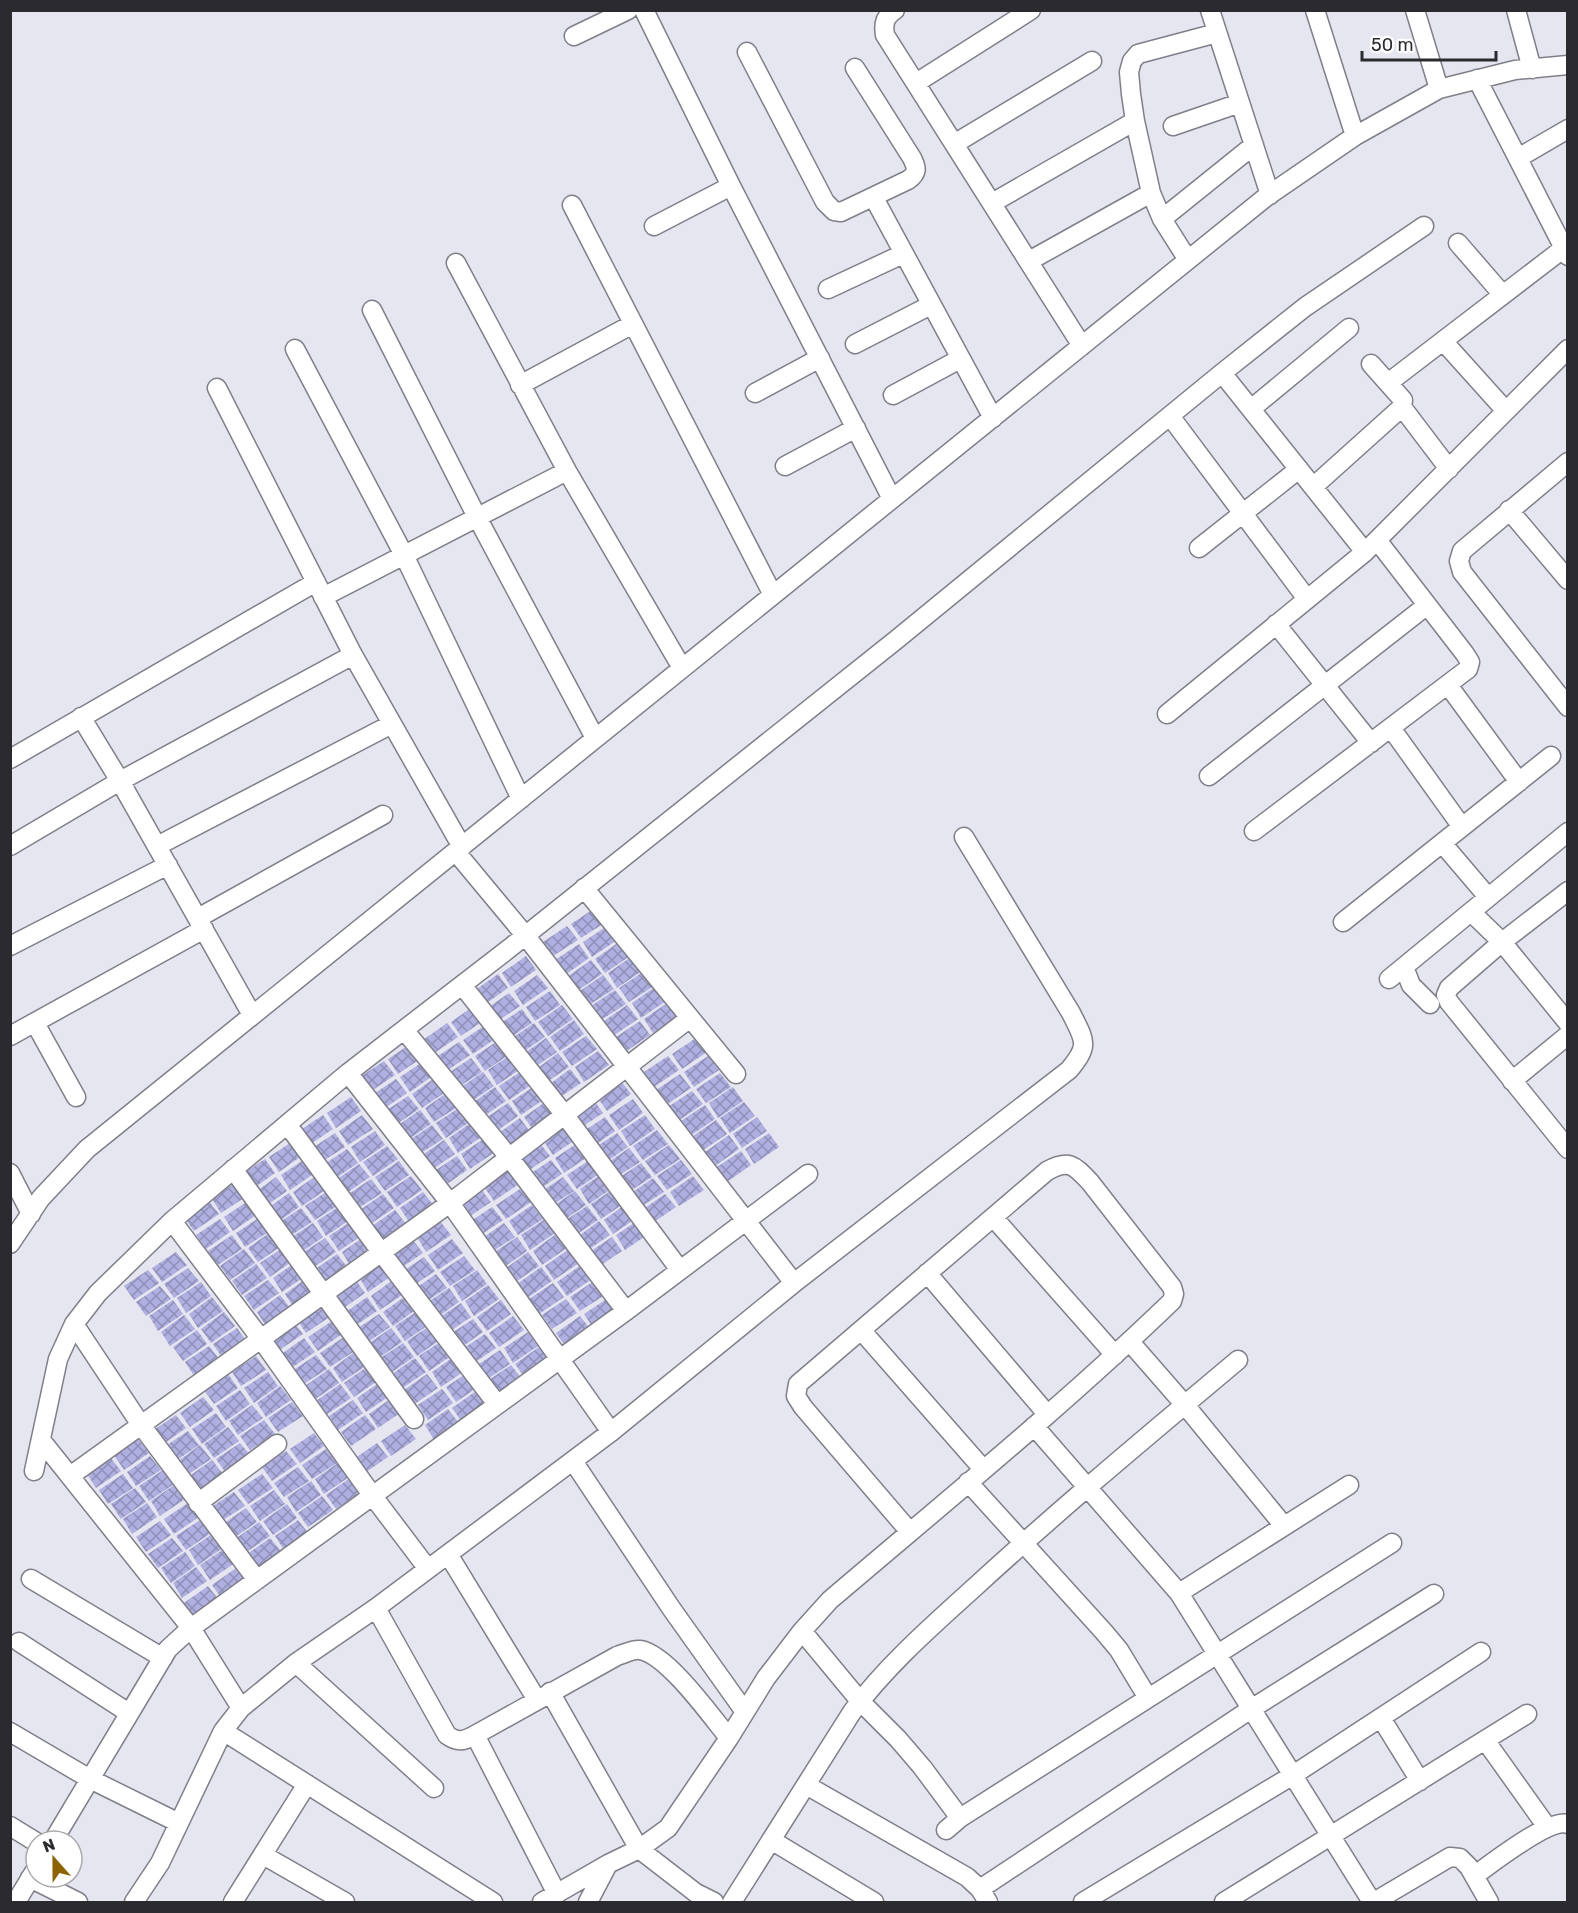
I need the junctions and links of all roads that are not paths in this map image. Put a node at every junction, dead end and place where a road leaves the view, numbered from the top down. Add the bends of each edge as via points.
1 (628, 10) edge
2 (644, 10) edge
3 (895, 10) edge
4 (1031, 10) edge
5 (1210, 10) edge
6 (1315, 10) edge
7 (1415, 10) edge
8 (1516, 10) edge
9 (1217, 33) junction
10 (574, 36) dead end
11 (747, 52) dead end
12 (1092, 61) dead end
13 (1568, 65) edge
14 (855, 68) dead end
15 (1533, 69) junction
16 (1477, 79) junction
17 (916, 83) junction
18 (1439, 89) junction
19 (1240, 103) junction
20 (1135, 121) junction
21 (1173, 126) dead end
22 (1568, 129) edge
23 (1355, 136) junction
24 (954, 144) junction
25 (1254, 146) junction
26 (1518, 159) junction
27 (731, 186) junction
28 (1151, 193) junction
29 (1270, 195) junction
30 (874, 198) junction
31 (992, 203) junction
32 (572, 205) dead end
33 (1162, 219) junction
34 (654, 226) dead end
35 (1424, 226) dead end
36 (1458, 243) dead end
37 (1566, 250) edge
38 (903, 254) junction
39 (1188, 260) junction
40 (1029, 261) junction
41 (456, 263) dead end
42 (828, 289) dead end
43 (1503, 295) junction
44 (931, 305) junction
45 (372, 310) dead end
46 (633, 324) junction
47 (1349, 328) dead end
48 (1443, 341) junction
49 (855, 344) dead end
50 (1082, 346) junction
51 (295, 349) dead end
52 (1568, 349) edge
53 (820, 358) junction
54 (960, 359) junction
55 (1371, 364) dead end
56 (1222, 373) junction
57 (1388, 383) junction
58 (520, 385) junction
59 (217, 388) dead end
60 (755, 393) dead end
61 (893, 395) dead end
62 (1402, 407) junction
63 (1251, 409) junction
64 (1506, 411) junction
65 (1170, 416) junction
66 (993, 418) junction
67 (856, 428) junction
68 (1568, 462) edge
69 (785, 466) dead end
70 (1449, 469) junction
71 (1299, 470) junction
72 (567, 471) junction
73 (1313, 487) junction
74 (892, 499) junction
75 (1509, 510) junction
76 (1242, 513) junction
77 (477, 517) junction
78 (1371, 546) junction
79 (1199, 548) dead end
80 (404, 555) junction
81 (1566, 576) edge
82 (320, 589) junction
83 (773, 595) junction
84 (1307, 599) junction
85 (1426, 606) junction
86 (1276, 624) junction
87 (353, 655) junction
88 (682, 668) junction
89 (1325, 685) junction
90 (1448, 685) junction
91 (1568, 707) edge
92 (1167, 714) dead end
93 (81, 717) junction
94 (392, 724) junction
95 (1391, 728) junction
96 (595, 738) junction
97 (1371, 743) junction
98 (1551, 756) dead end
99 (10, 759) edge
100 (1209, 776) dead end
101 (120, 781) junction
102 (1519, 782) junction
103 (520, 799) junction
104 (383, 815) dead end
105 (1462, 827) junction
106 (1254, 831) dead end
107 (1568, 832) edge
108 (964, 837) dead end
109 (1442, 843) junction
110 (10, 846) edge
111 (157, 846) junction
112 (459, 849) junction
113 (168, 865) junction
114 (584, 888) junction
115 (1567, 892) edge
116 (1488, 897) junction
117 (1471, 912) junction
118 (1343, 922) dead end
119 (201, 924) junction
120 (525, 935) junction
121 (1502, 942) junction
122 (10, 946) edge
123 (1404, 967) junction
124 (1389, 979) dead end
125 (462, 985) junction
126 (1430, 1004) dead end
127 (252, 1015) junction
128 (690, 1018) junction
129 (35, 1023) junction
130 (1568, 1023) edge
131 (404, 1030) junction
132 (1568, 1035) edge
133 (10, 1036) edge
134 (626, 1066) junction
135 (348, 1073) junction
136 (736, 1074) dead end
137 (1512, 1081) junction
138 (75, 1097) dead end
139 (564, 1114) junction
140 (287, 1124) junction
141 (1568, 1149) edge
142 (509, 1157) junction
143 (233, 1169) junction
144 (10, 1173) edge
145 (808, 1174) dead end
146 (450, 1203) junction
147 (31, 1214) junction
148 (993, 1217) junction
149 (172, 1221) junction
150 (745, 1222) junction
151 (10, 1244) edge
152 (381, 1252) junction
153 (680, 1270) junction
154 (927, 1274) junction
155 (795, 1283) junction
156 (324, 1294) junction
157 (626, 1311) junction
158 (74, 1324) junction
159 (861, 1330) junction
160 (261, 1339) junction
161 (1130, 1342) junction
162 (1115, 1355) junction
163 (558, 1358) junction
164 (1238, 1360) dead end
165 (497, 1404) junction
166 (1185, 1405) junction
167 (414, 1419) dead end
168 (1040, 1420) junction
169 (141, 1425) junction
170 (612, 1432) junction
171 (41, 1440) junction
172 (277, 1443) dead end
173 (573, 1461) junction
174 (983, 1469) junction
175 (34, 1471) dead end
176 (70, 1476) junction
177 (968, 1482) junction
178 (1349, 1485) dead end
179 (1086, 1487) junction
180 (372, 1495) junction
181 (198, 1503) junction
182 (1284, 1526) junction
183 (910, 1532) junction
184 (1392, 1542) dead end
185 (1023, 1543) junction
186 (448, 1554) junction
187 (428, 1569) junction
188 (31, 1578) dead end
189 (257, 1580) junction
190 (1179, 1593) junction
191 (1434, 1594) dead end
192 (376, 1608) junction
193 (191, 1628) junction
194 (802, 1631) junction
195 (19, 1642) dead end
196 (1481, 1652) dead end
197 (1217, 1654) junction
198 (163, 1658) junction
199 (296, 1663) junction
200 (544, 1696) junction
201 (1148, 1698) junction
202 (860, 1701) junction
203 (241, 1708) junction
204 (1251, 1709) junction
205 (745, 1712) junction
206 (129, 1713) junction
207 (1527, 1714) dead end
208 (1381, 1718) junction
209 (223, 1731) junction
210 (10, 1732) edge
211 (475, 1735) junction
212 (729, 1738) junction
213 (1485, 1740) junction
214 (1293, 1775) junction
215 (90, 1779) junction
216 (1420, 1781) junction
217 (308, 1784) junction
218 (806, 1785) junction
219 (434, 1788) dead end
220 (179, 1823) junction
221 (1568, 1824) edge
222 (10, 1826) edge
223 (1547, 1827) junction
224 (60, 1829) edge
225 (24, 1835) edge
226 (1331, 1836) junction
227 (771, 1840) junction
228 (639, 1849) junction
229 (263, 1855) junction
230 (608, 1864) junction
231 (1474, 1876) junction
232 (24, 1889) edge
233 (57, 1889) edge
234 (984, 1896) edge
235 (550, 1898) edge
236 (693, 1898) edge
237 (16, 1902) edge
238 (78, 1902) edge
239 (134, 1902) edge
240 (233, 1902) edge
241 (345, 1902) edge
242 (493, 1902) edge
243 (588, 1902) edge
244 (714, 1902) edge
245 (732, 1902) edge
246 (874, 1902) edge
247 (1083, 1902) edge
248 (1226, 1902) edge
249 (1373, 1902) edge
250 (1489, 1902) edge

1 - 10 street
2 - 27 street
3 - 17 street via 886,18 885,35
4 - 17 street
5 - 9 street
6 - 23 street
7 - 18 street
8 - 15 street
9 - 19 street
9 - 20 street via 1138,54 1129,72
11 - 30 street via 825,202 841,212
12 - 24 street
13 - 15 street
14 - 30 street via 916,168 915,175
15 - 16 street
16 - 18 street
16 - 26 street
17 - 24 street
18 - 23 street
19 - 21 street
19 - 25 street
20 - 28 street
20 - 31 street
22 - 26 street
23 - 29 street
24 - 31 street
25 - 29 street
25 - 33 street
26 - 37 street
27 - 34 street
27 - 53 street
28 - 33 street
28 - 40 street
29 - 39 street
30 - 38 street
31 - 40 street
32 - 46 street
33 - 39 street
35 - 56 street via 1305,307
36 - 43 street
37 - 43 street
38 - 42 street
38 - 44 street
39 - 50 street
40 - 50 street
41 - 58 street
43 - 48 street
44 - 49 street
44 - 54 street
45 - 77 street
46 - 58 street
46 - 83 street
47 - 63 street
48 - 57 street
48 - 64 street
50 - 66 street
51 - 80 street
52 - 64 street
53 - 60 street
53 - 67 street
54 - 61 street
54 - 66 street
55 - 57 street
56 - 63 street
56 - 65 street
57 - 62 street via 1402,400
58 - 72 street
59 - 82 street
62 - 70 street
62 - 73 street
63 - 71 street
64 - 70 street
65 - 76 street
65 - 114 street
66 - 74 street
67 - 69 street
67 - 74 street
68 - 75 street
70 - 78 street
71 - 73 street
71 - 76 street
72 - 77 street
72 - 88 street
73 - 78 street
74 - 83 street
75 - 81 street
75 - 91 street via 1462,551 1462,572
76 - 79 street
76 - 84 street
77 - 80 street
77 - 96 street
78 - 84 street
78 - 85 street
80 - 82 street
80 - 103 street
82 - 87 street
82 - 93 street
83 - 88 street
84 - 86 street
85 - 89 street
85 - 90 street via 1470,662 1468,669
86 - 89 street
86 - 92 street
87 - 94 street
87 - 101 street
88 - 96 street
89 - 97 street
89 - 100 street
90 - 95 street
90 - 102 street
93 - 99 street
93 - 101 street
94 - 111 street
94 - 112 street
95 - 97 street
95 - 105 street
96 - 103 street
97 - 106 street
98 - 102 street
101 - 110 street
101 - 111 street
102 - 105 street
103 - 112 street
104 - 119 street
105 - 109 street
107 - 116 street
108 - 155 street via 1071,1013 1083,1036 1082,1055 1069,1070
109 - 116 street
109 - 118 street
111 - 113 street
112 - 120 street
112 - 127 street
113 - 119 street
113 - 122 street
114 - 120 street
114 - 128 street
115 - 121 street
116 - 117 street
117 - 121 street
117 - 123 street
119 - 127 street
119 - 129 street
120 - 125 street
120 - 134 street
121 - 130 street
121 - 137 street via 1449,988 1446,995
123 - 124 street
123 - 126 street via 1411,985
125 - 131 street
125 - 139 street
127 - 147 street via 87,1149
128 - 134 street
128 - 136 street
129 - 133 street
129 - 138 street
131 - 135 street
131 - 142 street
132 - 137 street
134 - 139 street
134 - 150 street
135 - 140 street
135 - 146 street
137 - 141 street
139 - 142 street
139 - 153 street
140 - 143 street
140 - 152 street
142 - 146 street
142 - 157 street
143 - 149 street
143 - 156 street
144 - 147 street
145 - 150 street
146 - 152 street
146 - 163 street
147 - 151 street
148 - 154 street
148 - 161 street via 1047,1171 1069,1164 1078,1169 1172,1287 1172,1301
148 - 162 street
149 - 158 street via 98,1293
149 - 160 street
150 - 153 street
150 - 155 street
152 - 156 street
152 - 165 street
153 - 157 street
154 - 159 street
154 - 168 street
155 - 170 street
156 - 160 street
156 - 167 street
157 - 163 street
158 - 169 street
158 - 171 street via 58,1359
159 - 174 street
159 - 183 street via 798,1384 796,1396
160 - 169 street
160 - 180 street
161 - 162 street
161 - 166 street
162 - 168 street
163 - 165 street
163 - 170 street
164 - 166 street
165 - 180 street
166 - 179 street
166 - 182 street
168 - 174 street
168 - 179 street
169 - 176 street
169 - 181 street
170 - 173 street
171 - 175 street
171 - 176 street
172 - 181 street
173 - 186 street
173 - 205 street
174 - 177 street
176 - 193 street
177 - 183 street
177 - 185 street
178 - 182 street
179 - 185 street
179 - 190 street
180 - 187 street
180 - 189 street
181 - 189 street
182 - 190 street
183 - 194 street via 830,1600
184 - 197 street
185 - 201 street via 1119,1650
185 - 202 street via 923,1635
186 - 187 street
186 - 200 street
187 - 192 street
188 - 198 street
189 - 193 street
190 - 197 street
191 - 204 street
192 - 199 street
192 - 211 street via 447,1735 463,1741
193 - 198 street
193 - 203 street
194 - 202 street
194 - 205 street
195 - 206 street
196 - 208 street
197 - 201 street
197 - 204 street
198 - 206 street
199 - 203 street
199 - 219 street
200 - 211 street
200 - 212 street via 617,1656 637,1650 648,1652 681,1680
200 - 228 street
201 - 202 street via 953,1824 922,1767
202 - 218 street
203 - 209 street
204 - 214 street
204 - 234 street
205 - 212 street
206 - 215 street
207 - 213 street
208 - 214 street
208 - 216 street
209 - 217 street
209 - 220 street
210 - 215 street
211 - 235 street
212 - 228 street via 668,1828
213 - 216 street
213 - 223 street
214 - 226 street
214 - 247 street
215 - 220 street
215 - 224 street
216 - 226 street
217 - 229 street
217 - 242 street
218 - 227 street
218 - 234 street via 967,1877
220 - 239 street via 160,1863
221 - 223 street
222 - 225 street
223 - 231 street
226 - 248 street
226 - 249 street
227 - 245 street
227 - 246 street
228 - 230 street
228 - 236 street
229 - 240 street
229 - 241 street
230 - 235 street
230 - 243 street
231 - 249 street via 1461,1858 1450,1857
231 - 250 street
232 - 237 street
233 - 238 street
236 - 244 street

